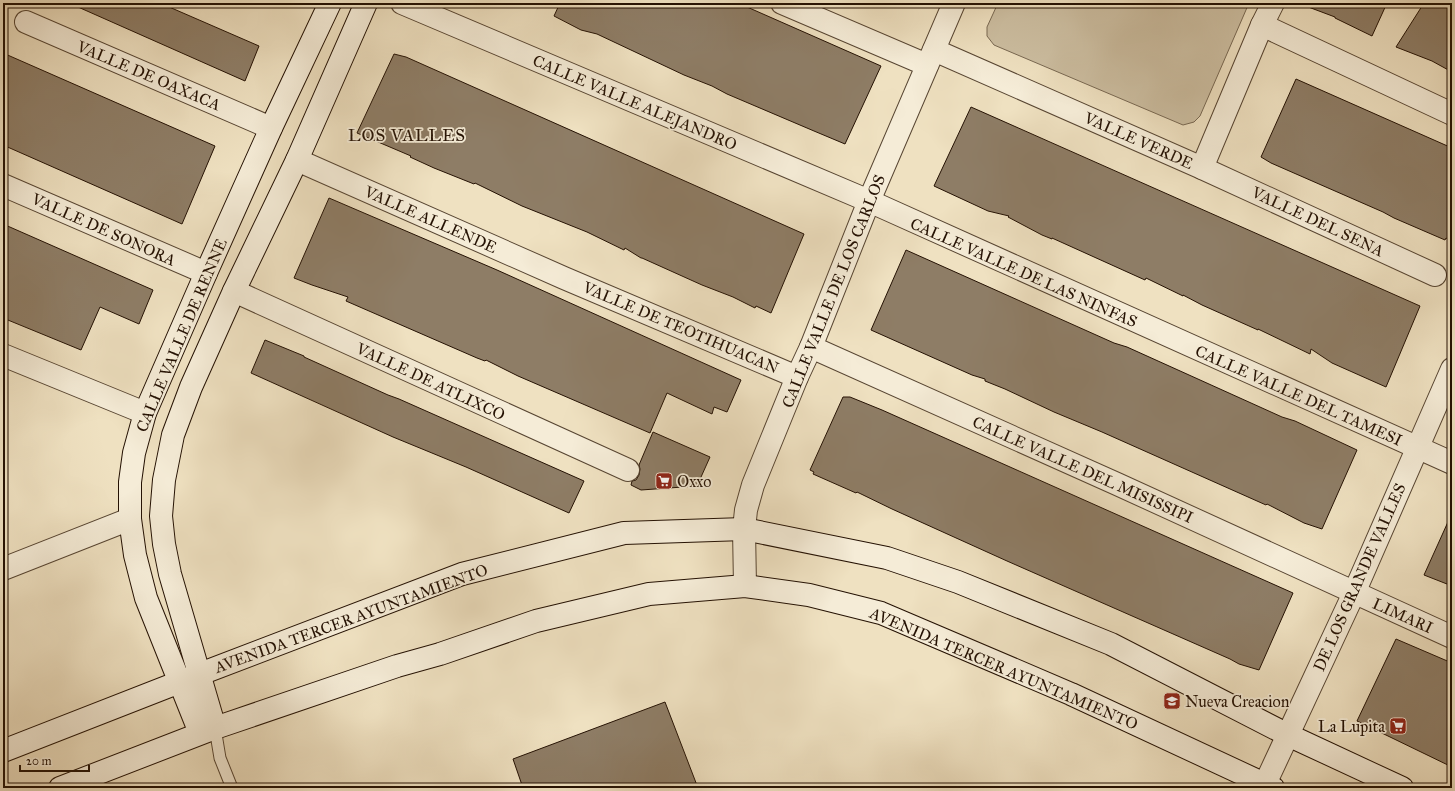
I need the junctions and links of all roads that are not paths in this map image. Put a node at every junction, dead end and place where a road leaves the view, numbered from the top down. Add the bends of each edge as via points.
1 (330, 3) edge
2 (366, 3) edge
3 (402, 3) edge
4 (782, 3) edge
5 (954, 3) edge
6 (1273, 3) edge
7 (26, 22) dead end
8 (1262, 25) junction
9 (930, 58) junction
10 (1452, 114) edge
11 (271, 128) junction
12 (297, 160) junction
13 (1202, 168) junction
14 (3, 185) edge
15 (869, 201) junction
16 (206, 273) junction
17 (1435, 275) dead end
18 (564, 278) joint
19 (234, 291) junction
20 (1180, 342) joint
21 (811, 347) junction
22 (3, 356) edge
23 (1452, 369) edge
24 (797, 377) junction
25 (145, 413) junction
26 (1418, 448) junction
27 (1452, 463) edge
28 (628, 470) dead end
29 (130, 519) junction
30 (744, 529) junction
31 (3, 569) edge
32 (745, 586) junction
33 (1354, 593) junction
34 (1452, 637) edge
35 (200, 674) junction
36 (180, 682) junction
37 (208, 731) junction
38 (1288, 735) junction
39 (3, 751) edge
40 (220, 758) junction
41 (1268, 787) edge
42 (60, 788) edge
43 (232, 788) edge
44 (1402, 788) edge

1 - 11 street, CALLE VALLE DE RENNE
2 - 12 street, CALLE VALLE DE RENNE
3 - 15 street, CALLE VALLE ALEJANDRO
4 - 9 street, VALLE VERDE
5 - 9 street, CALLE VALLE DE LOS CARLOS
6 - 8 street, VALLE VERDE
7 - 11 street, VALLE DE OAXACA
8 - 10 street
8 - 13 street, VALLE VERDE
9 - 13 street, VALLE VERDE
9 - 15 street, CALLE VALLE DE LOS CARLOS
11 - 16 street, CALLE VALLE DE RENNE
12 - 18 street, VALLE ALLENDE
12 - 19 street, CALLE VALLE DE RENNE
13 - 17 street, VALLE DEL SENA
14 - 16 street, VALLE DE SONORA
15 - 20 street, CALLE VALLE DE LAS NINFAS
15 - 21 street, CALLE VALLE DE LOS CARLOS
16 - 25 street, CALLE VALLE DE RENNE
18 - 24 street, VALLE DE TEOTIHUACAN
19 - 28 street, VALLE DE ATLIXCO
19 - 35 street, CALLE VALLE DE RENNE via 191,387 173,435 164,480 161,516 164,544 170,574
20 - 26 street, CALLE VALLE DEL TAMESI
21 - 24 street, CALLE VALLE DE LOS CARLOS
21 - 33 street, CALLE VALLE DEL MISISSIPI
22 - 25 street
23 - 26 street, DE LOS GRANDE VALLES
24 - 30 street, CALLE VALLE DE LOS CARLOS via 753,485
25 - 29 street, CALLE VALLE DE RENNE via 134,453 130,482
26 - 27 street, CALLE VALLE DEL TAMESI
26 - 33 street, DE LOS GRANDE VALLES
29 - 31 street
29 - 36 street, CALLE VALLE DE RENNE via 135,555 146,598
30 - 32 street, CALLE VALLE DE LOS CARLOS
30 - 35 street, AVENIDA TERCER AYUNTAMIENTO via 624,533 462,574
30 - 38 street, AVENIDA TERCER AYUNTAMIENTO via 887,558 958,582 1111,644
32 - 37 street, AVENIDA TERCER AYUNTAMIENTO via 649,594 536,622 397,666
32 - 41 street, AVENIDA TERCER AYUNTAMIENTO via 809,595 881,613 1071,694
33 - 34 street, LIMARI
33 - 38 street, DE LOS GRANDE VALLES
35 - 36 street, AVENIDA TERCER AYUNTAMIENTO
35 - 37 street, CALLE VALLE DE RENNE
36 - 37 street, CALLE VALLE DE RENNE
36 - 39 street, AVENIDA TERCER AYUNTAMIENTO
37 - 40 lane
37 - 40 lane
37 - 42 street, AVENIDA TERCER AYUNTAMIENTO
38 - 41 street, DE LOS GRANDE VALLES
38 - 44 street, AVENIDA TERCER AYUNTAMIENTO
40 - 43 lane

